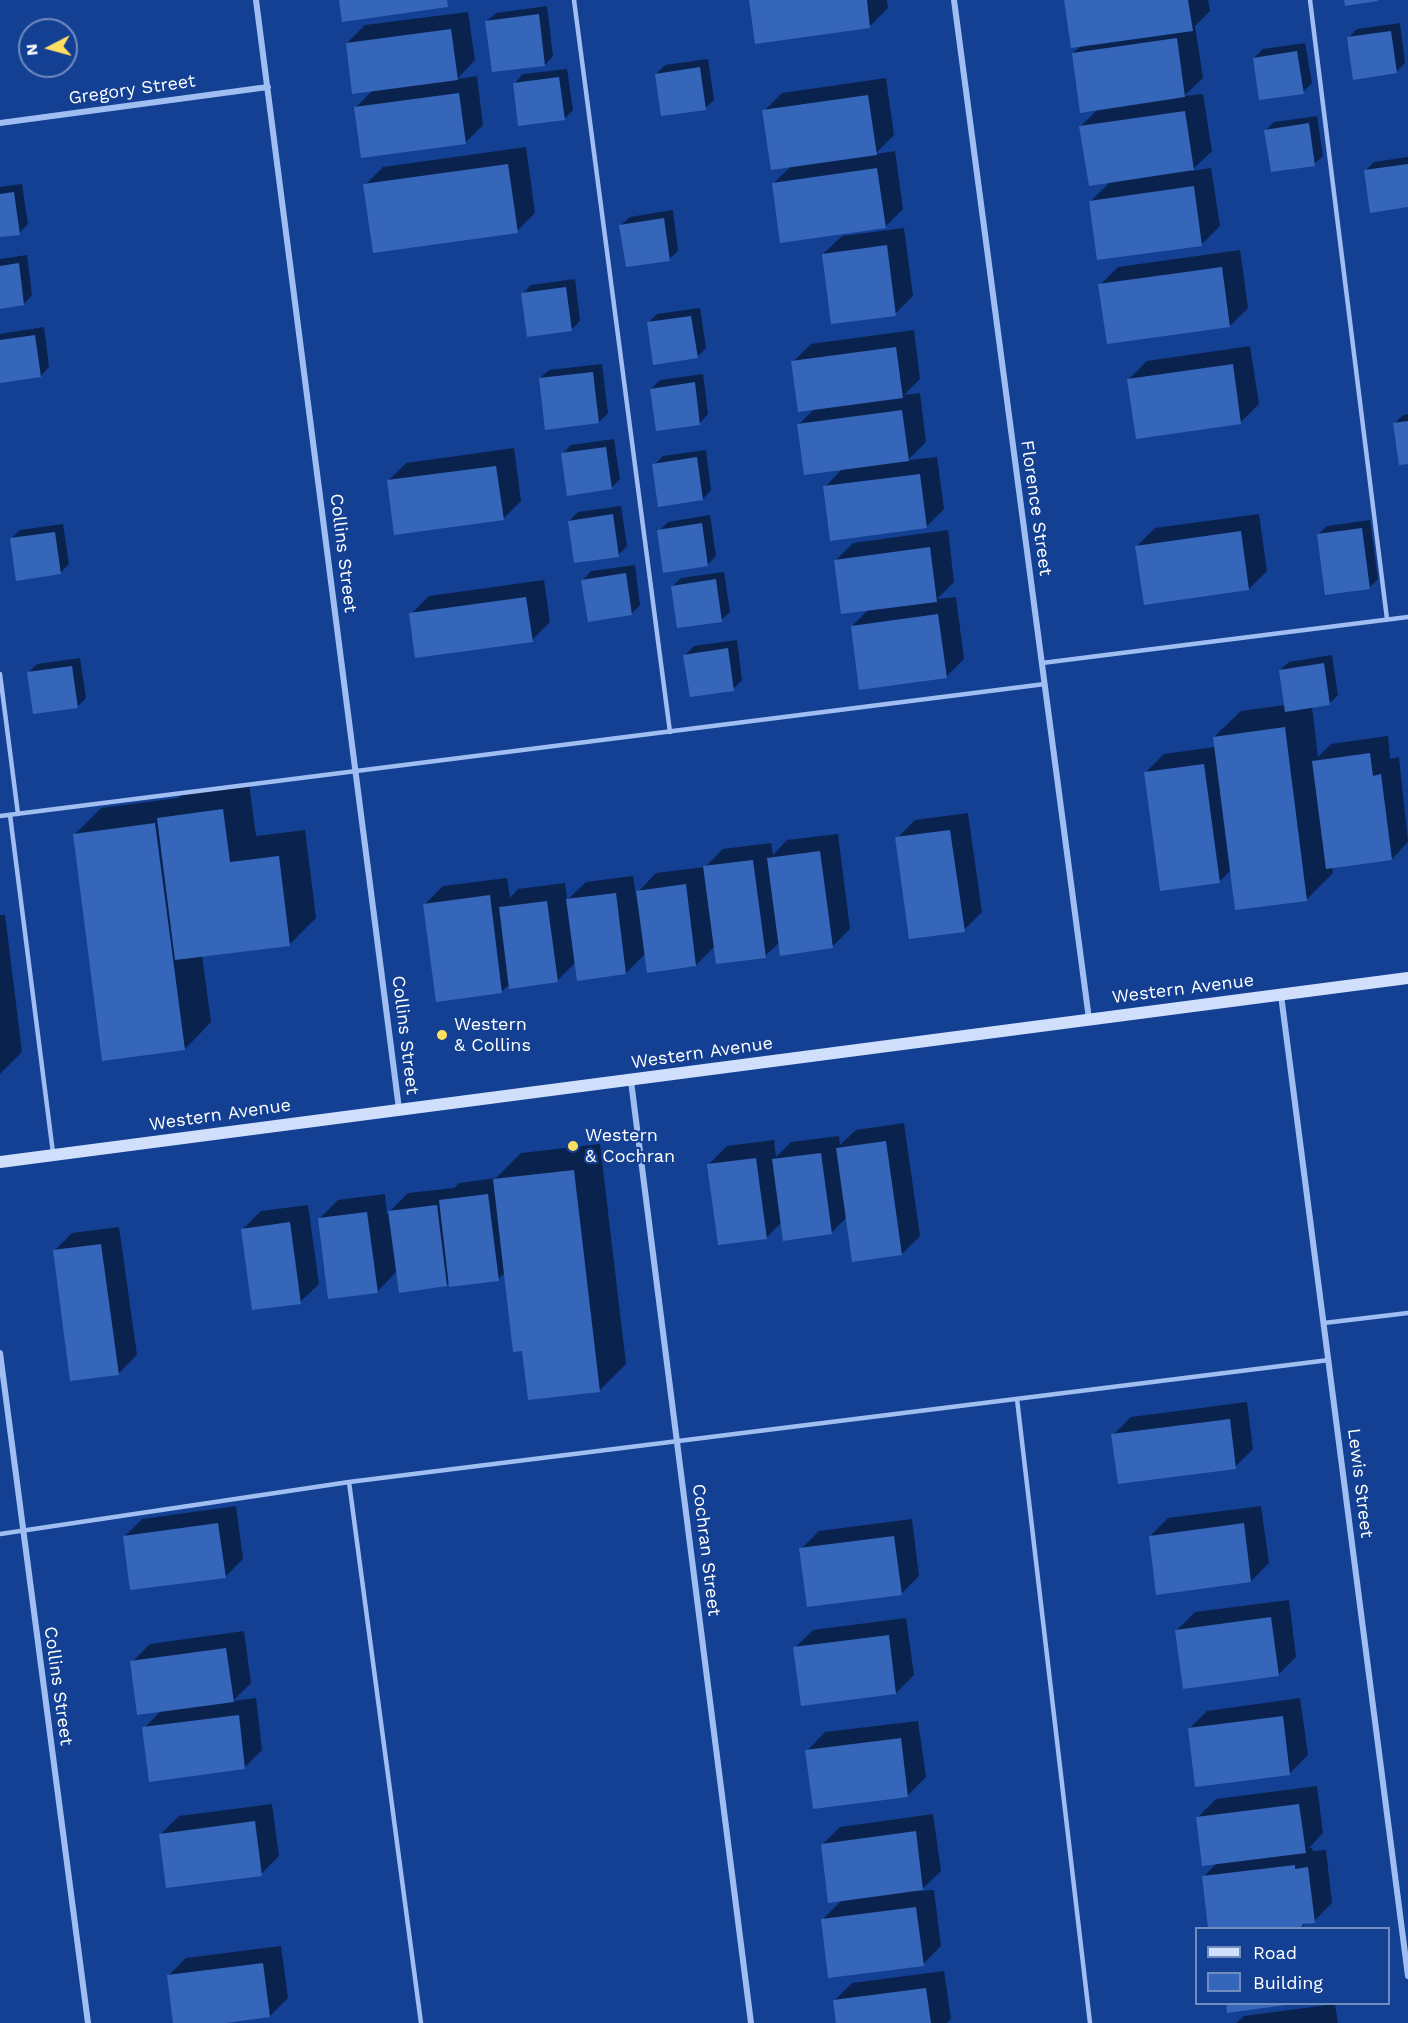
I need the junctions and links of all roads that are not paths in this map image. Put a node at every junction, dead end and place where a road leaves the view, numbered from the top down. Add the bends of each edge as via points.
1 (256, 0) edge
2 (574, 0) edge
3 (954, 0) edge
4 (1310, 0) edge
5 (268, 87) junction
6 (0, 123) edge
7 (1408, 617) edge
8 (1387, 619) junction
9 (1042, 663) junction
10 (0, 674) edge
11 (1045, 684) junction
12 (670, 732) junction
13 (356, 772) junction
14 (18, 814) junction
15 (10, 815) junction
16 (0, 816) edge
17 (1408, 978) edge
18 (1281, 994) junction
19 (1089, 1019) junction
20 (631, 1081) junction
21 (399, 1110) junction
22 (54, 1155) junction
23 (0, 1162) edge
24 (1408, 1313) edge
25 (1324, 1323) junction
26 (0, 1353) edge
27 (1329, 1360) junction
28 (1017, 1399) junction
29 (677, 1442) junction
30 (349, 1482) junction
31 (23, 1530) junction
32 (0, 1534) edge
33 (1408, 1976) edge
34 (88, 2023) edge
35 (421, 2023) edge
36 (751, 2023) edge
37 (1090, 2023) edge

1 - 5 street, Collins Street
2 - 12 lane
3 - 9 street, Florence Street
4 - 8 lane
5 - 6 street, Gregory Street
5 - 13 street, Collins Street
7 - 8 lane
8 - 9 lane
9 - 11 street, Florence Street
10 - 14 lane
11 - 12 lane
11 - 19 street, Florence Street
12 - 13 lane
13 - 14 lane
13 - 21 street, Collins Street
14 - 15 lane
15 - 16 lane
15 - 22 lane
17 - 18 main road, Western Avenue
18 - 19 main road, Western Avenue
18 - 25 street, Lewis Street
19 - 20 main road, Western Avenue
20 - 21 main road, Western Avenue
20 - 29 street, Cochran Street
21 - 22 main road, Western Avenue
22 - 23 main road, Western Avenue
24 - 25 lane
25 - 27 street, Lewis Street
26 - 31 street, Collins Street
27 - 28 lane
27 - 33 street, Lewis Street
28 - 29 lane
28 - 37 lane
29 - 30 lane
29 - 36 street, Cochran Street
30 - 31 lane
30 - 35 lane
31 - 32 lane
31 - 34 street, Collins Street

